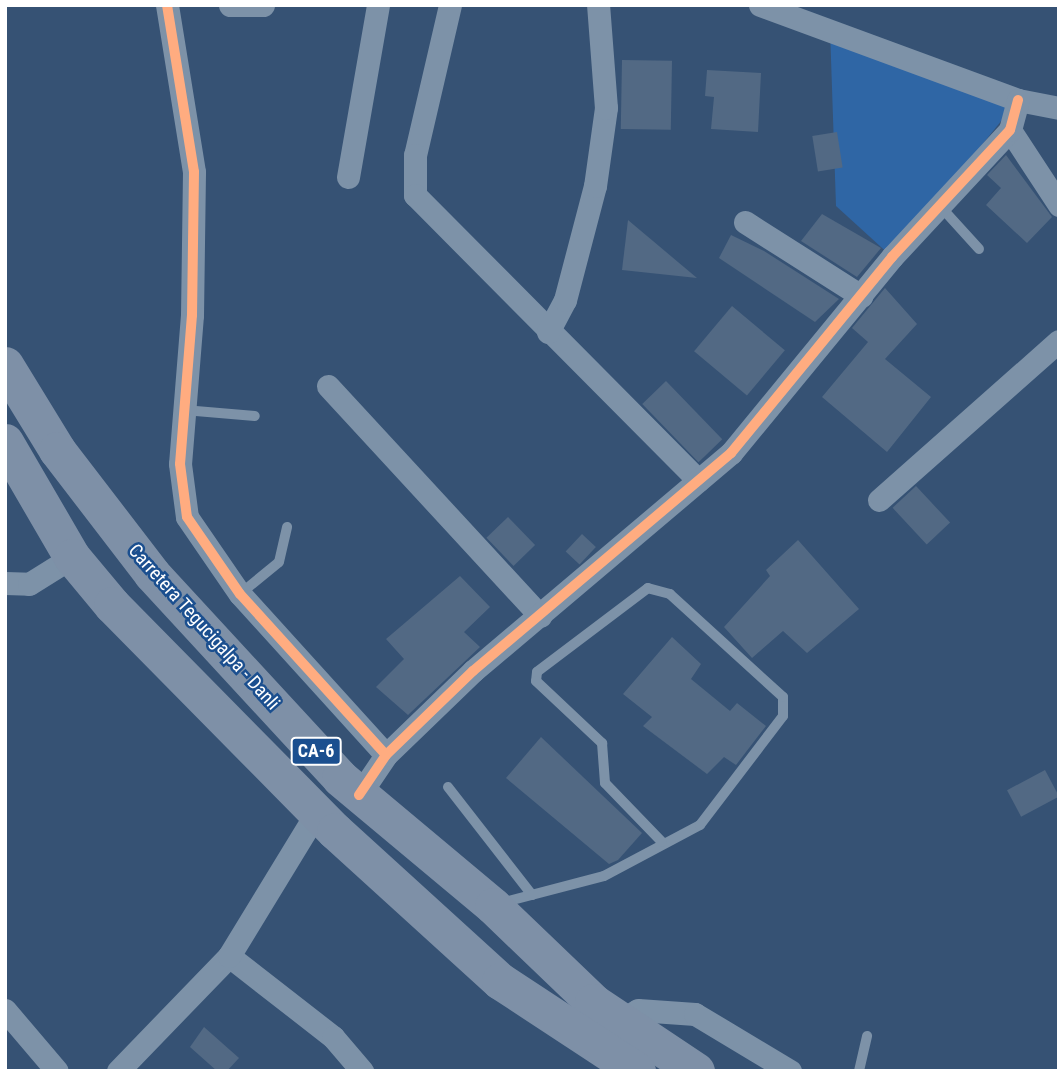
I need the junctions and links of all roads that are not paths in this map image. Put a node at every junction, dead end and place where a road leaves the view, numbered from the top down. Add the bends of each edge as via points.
1 (167, 5) edge
2 (230, 5) edge
3 (378, 5) edge
4 (450, 5) edge
5 (598, 5) edge
6 (760, 5) edge
7 (258, 6) edge
8 (1018, 100) junction
9 (1059, 108) edge
10 (1010, 130) junction
11 (348, 177) dead end
12 (1059, 205) edge
13 (937, 206) junction
14 (745, 222) dead end
15 (979, 249) dead end
16 (861, 296) junction
17 (548, 332) junction
18 (1059, 341) edge
19 (5, 365) edge
20 (328, 386) dead end
21 (184, 410) junction
22 (255, 416) dead end
23 (5, 442) edge
24 (698, 480) junction
25 (879, 500) dead end
26 (114, 524) junction
27 (287, 527) dead end
28 (72, 557) junction
29 (152, 574) junction
30 (5, 583) edge
31 (240, 594) junction
32 (112, 605) junction
33 (540, 616) junction
34 (386, 755) junction
35 (448, 788) dead end
36 (359, 794) junction
37 (317, 812) junction
38 (662, 842) junction
39 (532, 895) junction
40 (493, 906) junction
41 (455, 942) junction
42 (539, 950) junction
43 (229, 957) junction
44 (503, 983) junction
45 (5, 1010) edge
46 (618, 1021) junction
47 (867, 1036) dead end
48 (647, 1063) edge
49 (57, 1071) edge
50 (118, 1071) edge
51 (362, 1071) edge
52 (696, 1071) edge
53 (789, 1071) edge
54 (859, 1071) edge

1 - 21 street via 194,172
2 - 7 street
3 - 11 street
4 - 17 street via 415,155 415,195
5 - 17 street via 606,108 595,186 565,300
6 - 8 street
8 - 9 street
8 - 10 street
10 - 12 street
10 - 13 street
13 - 15 lane via 945,207
13 - 16 street
14 - 16 street
16 - 24 street via 731,453
17 - 24 street
18 - 25 street
19 - 26 highway, Carretera Tegucigalpa - Danli / CA-6 via 57,450
20 - 33 street
21 - 22 lane
21 - 31 street via 180,464 187,517
23 - 28 highway, Carretera Tegucigalpa - Danli / CA-6
24 - 33 street
26 - 28 highway via 103,557 85,562
26 - 29 highway, Carretera Tegucigalpa - Danli / CA-6
27 - 31 lane via 279,562
28 - 30 street via 29,584
28 - 32 highway, Carretera Tegucigalpa - Danli / CA-6
29 - 32 highway via 141,569 125,571 114,585
29 - 36 highway, Carretera Tegucigalpa - Danli / CA-6
31 - 34 street
32 - 37 highway, Carretera Tegucigalpa - Danli / CA-6
33 - 34 street
34 - 36 street
35 - 39 lane
36 - 40 highway, Carretera Tegucigalpa - Danli / CA-6
37 - 41 highway, Carretera Tegucigalpa - Danli / CA-6
37 - 43 street
38 - 38 lane via 605,783 602,743 536,681 537,672 649,588 670,594 783,697 786,706 700,825
38 - 39 lane via 604,876
39 - 40 lane
40 - 41 highway via 490,934 473,943
40 - 42 highway, Carretera Tegucigalpa - Danli / CA-6
41 - 44 highway, Carretera Tegucigalpa - Danli / CA-6
42 - 44 highway via 508,957
42 - 46 highway, Carretera Tegucigalpa - Danli / CA-6
43 - 50 street
43 - 51 street via 333,1037
44 - 48 highway, Carretera Tegucigalpa - Danli / CA-6
45 - 49 street
46 - 48 highway, Carretera Tegucigalpa - Danli / CA-6
46 - 53 street via 638,1010 695,1014
47 - 54 lane
48 - 52 highway, Carretera Tegucigalpa - Danli / CA-6

